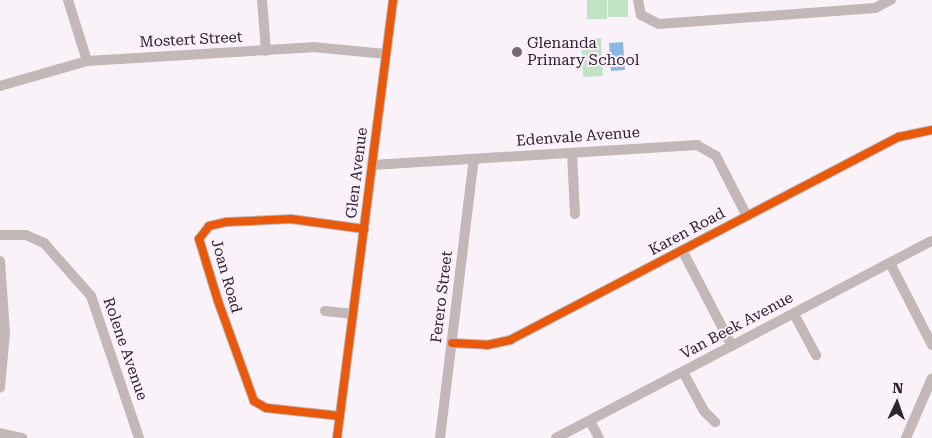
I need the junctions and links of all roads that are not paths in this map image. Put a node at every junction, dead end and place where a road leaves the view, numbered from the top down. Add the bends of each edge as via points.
1 (68, 0) edge
2 (262, 0) edge
3 (393, 0) edge
4 (638, 0) edge
5 (891, 0) edge
6 (266, 51) junction
7 (386, 54) junction
8 (88, 61) junction
9 (0, 86) edge
10 (932, 130) edge
11 (572, 153) junction
12 (474, 159) junction
13 (372, 166) junction
14 (575, 214) dead end
15 (747, 216) junction
16 (364, 229) junction
17 (0, 235) edge
18 (932, 241) edge
19 (682, 250) junction
20 (0, 261) edge
21 (890, 264) junction
22 (325, 311) dead end
23 (353, 314) junction
24 (794, 314) junction
25 (452, 343) junction
26 (932, 345) edge
27 (732, 346) junction
28 (816, 355) dead end
29 (683, 372) junction
30 (932, 378) edge
31 (0, 388) edge
32 (340, 416) junction
33 (590, 421) junction
34 (715, 422) dead end
35 (0, 433) edge
36 (22, 438) edge
37 (139, 438) edge
38 (337, 438) edge
39 (440, 438) edge
40 (556, 438) edge
41 (599, 438) edge
42 (906, 438) edge

1 - 8 street
2 - 6 street
3 - 7 street, Glen Avenue
4 - 5 street via 641,15 659,24 875,8
6 - 7 street, Mostert Street via 320,46
6 - 8 street, Mostert Street
7 - 13 street, Glen Avenue
8 - 9 street, Mostert Street
10 - 15 street, Karen Road via 899,137
11 - 12 street, Edenvale Avenue
11 - 14 street
11 - 15 street, Edenvale Avenue via 702,146 716,156
12 - 13 street, Edenvale Avenue
12 - 25 street, Ferero Street
13 - 16 street, Glen Avenue
15 - 19 street, Karen Road
16 - 23 street, Glen Avenue
16 - 32 street, Joan Road via 291,219 227,222 209,226 199,239 254,401 266,408
17 - 37 street, Rolene Avenue via 26,235 44,243 91,296
18 - 21 street, Van Beek Avenue
19 - 25 street, Karen Road via 502,343
19 - 27 street
20 - 31 street via 5,332
21 - 24 street, Van Beek Avenue
21 - 26 street
22 - 23 street
23 - 32 street, Glen Avenue
24 - 27 street, Van Beek Avenue
24 - 28 street
25 - 39 street, Ferero Street
27 - 29 street, Van Beek Avenue
29 - 33 street, Van Beek Avenue
29 - 34 street via 704,411
30 - 42 street
32 - 38 street, Glen Avenue
33 - 40 street, Van Beek Avenue
33 - 41 street
35 - 36 street

